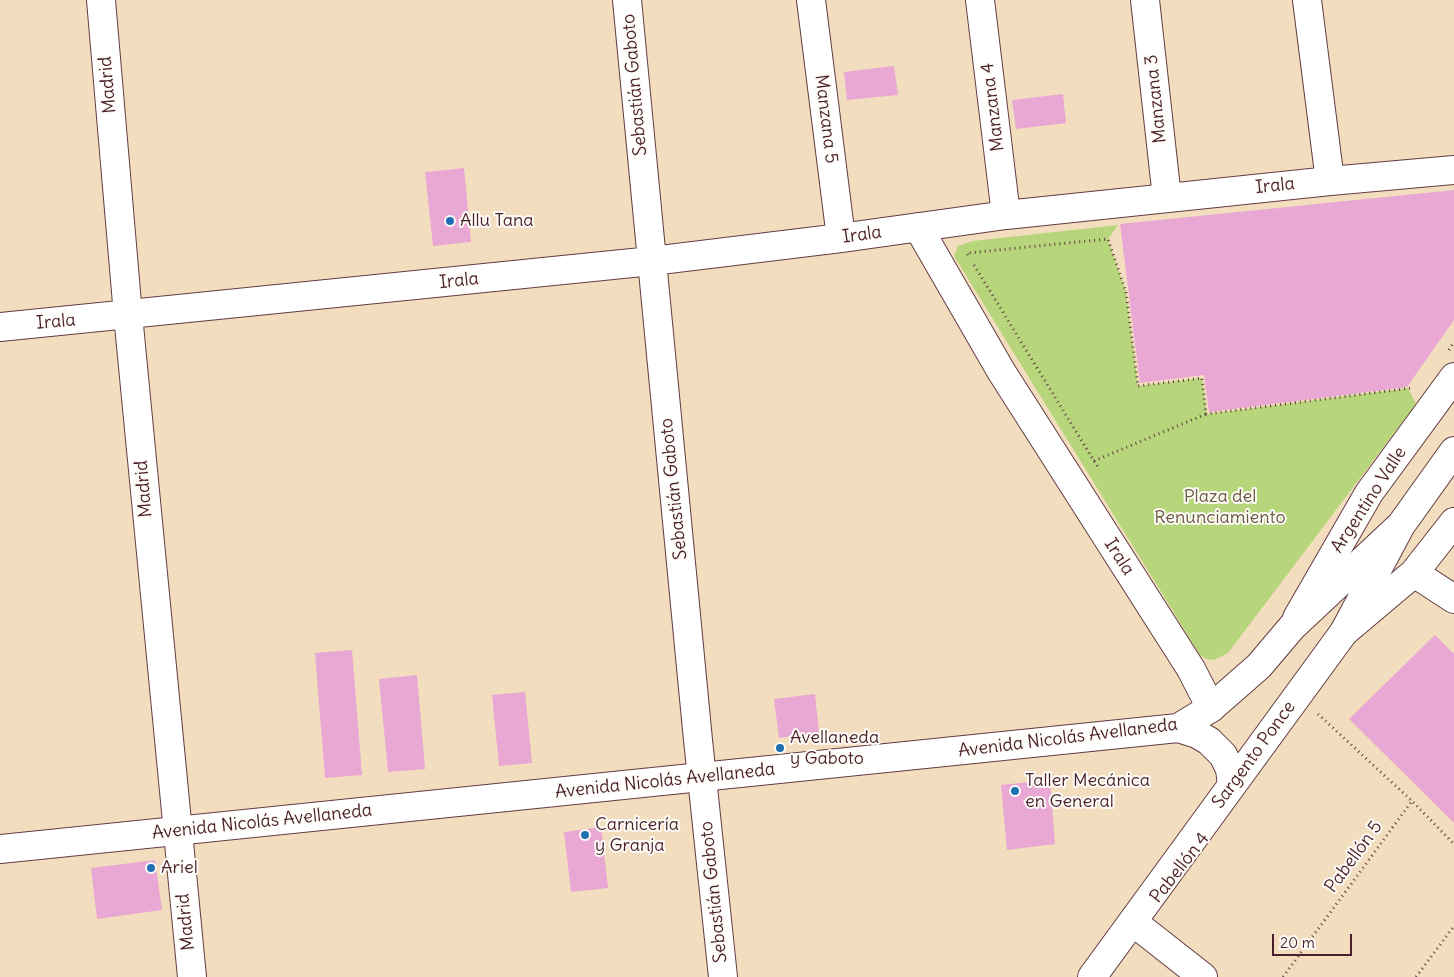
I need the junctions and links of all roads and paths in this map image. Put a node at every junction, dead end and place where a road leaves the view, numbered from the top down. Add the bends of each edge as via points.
1 (100, 0) edge
2 (627, 0) edge
3 (811, 0) edge
4 (980, 0) edge
5 (1145, 0) edge
6 (1307, 0) edge
7 (1454, 170) edge
8 (1330, 181) junction
9 (1167, 198) junction
10 (1006, 214) junction
11 (918, 227) junction
12 (842, 238) junction
13 (652, 261) junction
14 (128, 315) junction
15 (0, 327) edge
16 (1454, 342) edge
17 (1449, 367) edge
18 (1416, 387) dead end
19 (1206, 414) junction
20 (1454, 451) edge
21 (1094, 461) junction
22 (1066, 474) junction
23 (1104, 477) dead end
24 (1454, 522) edge
25 (1401, 525) junction
26 (1414, 574) junction
27 (1454, 599) edge
28 (1292, 627) junction
29 (1344, 632) junction
30 (1211, 708) junction
31 (1313, 721) dead end
32 (1178, 728) junction
33 (702, 776) junction
34 (1232, 784) junction
35 (1412, 801) junction
36 (177, 832) junction
37 (1454, 844) edge
38 (0, 848) edge
39 (1133, 922) junction
40 (1454, 926) edge
41 (192, 977) edge
42 (723, 977) edge
43 (1092, 977) edge
44 (1203, 977) edge
45 (1283, 977) edge
46 (1416, 977) edge

1 - 14 street, Madrid
2 - 13 street, Sebastián Gaboto
3 - 12 street, Manzana 5
4 - 10 street, Manzana 4
5 - 9 street, Manzana 3
6 - 8 street
7 - 8 street, Irala
8 - 9 street, Irala
9 - 10 street, Irala
10 - 11 street, Irala
11 - 12 street, Irala
11 - 22 street, Irala via 1001,371
12 - 13 street, Irala
13 - 14 street, Irala
13 - 33 street, Sebastián Gaboto
14 - 15 street, Irala
14 - 36 street, Madrid
16 - 17 path
17 - 28 street, Argentino Valle via 1369,493
18 - 19 path
19 - 21 path
19 - 21 path via 1202,378 1138,386 1126,292 1108,239 967,253
20 - 25 street
21 - 22 path
21 - 23 path
22 - 30 street, Irala via 1191,669
24 - 26 street
25 - 28 street, Avenida Nicolás Avellaneda
25 - 29 street, Sargento Ponce
26 - 27 street
26 - 29 street
28 - 30 street, Avenida Nicolás Avellaneda via 1259,666
29 - 34 street, Sargento Ponce
30 - 32 street, Avenida Nicolás Avellaneda
31 - 35 path via 1319,713
32 - 33 street, Avenida Nicolás Avellaneda
32 - 34 street via 1209,741 1223,755 1230,769
33 - 36 street, Avenida Nicolás Avellaneda
33 - 42 street, Sebastián Gaboto
34 - 39 street, Sargento Ponce
35 - 37 path
35 - 45 path, Pabellón 5
36 - 38 street, Avenida Nicolás Avellaneda
36 - 41 street, Madrid
39 - 43 street, Sargento Ponce
39 - 44 street
40 - 46 path

